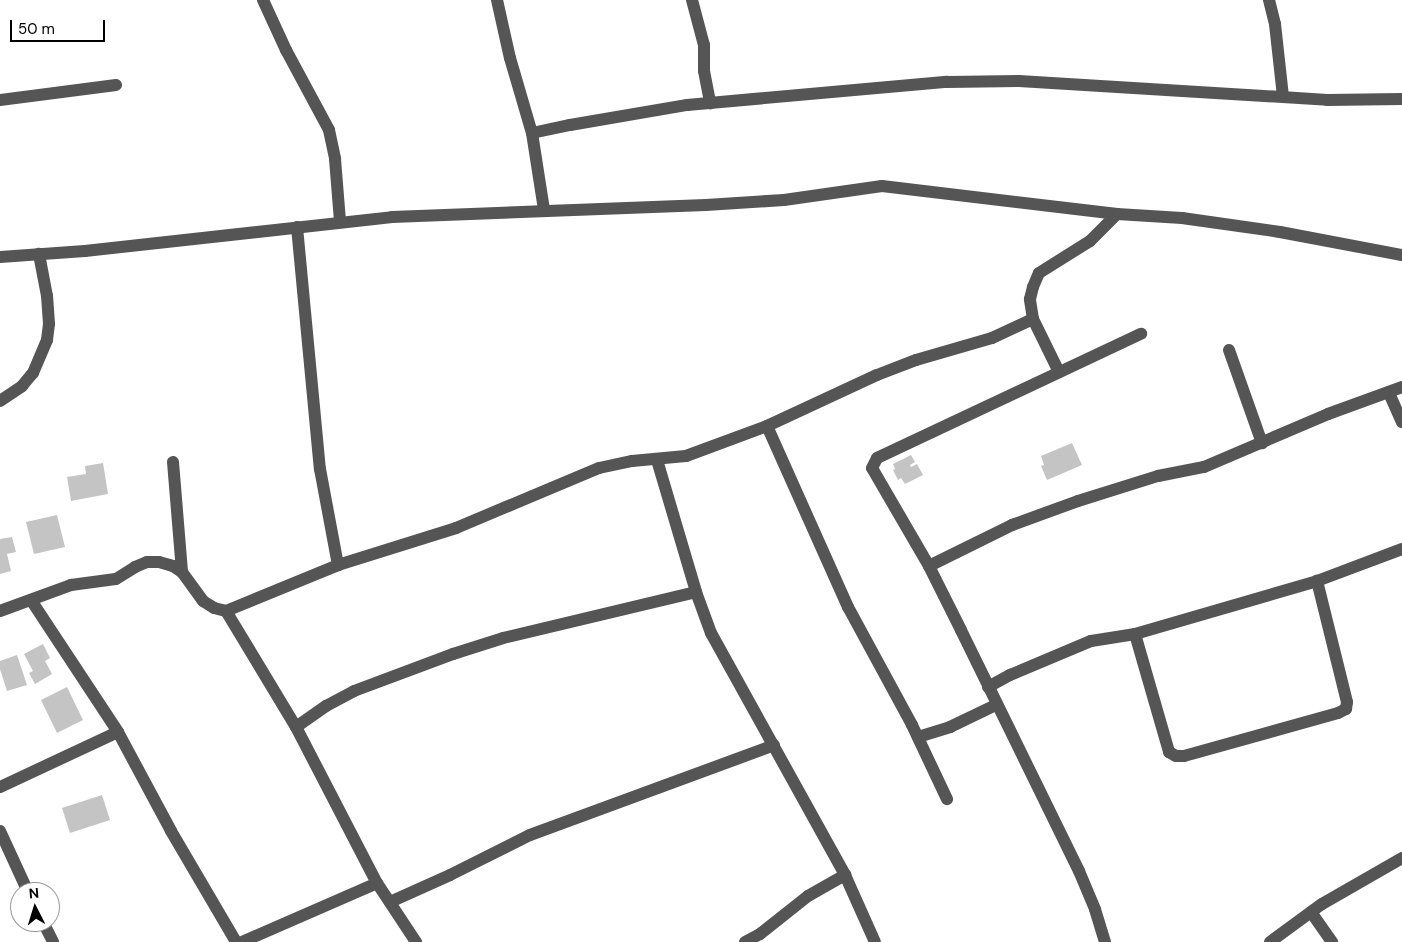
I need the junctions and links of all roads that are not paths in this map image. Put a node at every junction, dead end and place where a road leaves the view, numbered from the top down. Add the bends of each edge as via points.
1 (263, 0) edge
2 (497, 0) edge
3 (692, 0) edge
4 (1269, 0) edge
5 (116, 86) dead end
6 (1283, 97) junction
7 (1402, 99) edge
8 (0, 100) edge
9 (710, 103) junction
10 (532, 133) junction
11 (544, 210) junction
12 (1117, 214) junction
13 (340, 221) junction
14 (297, 227) junction
15 (39, 254) junction
16 (1402, 255) edge
17 (0, 257) edge
18 (1033, 319) junction
19 (1142, 334) dead end
20 (1229, 350) dead end
21 (1059, 372) junction
22 (1402, 387) edge
23 (1389, 393) junction
24 (0, 401) edge
25 (1402, 422) edge
26 (766, 426) junction
27 (1262, 443) junction
28 (657, 460) junction
29 (173, 462) dead end
30 (1402, 549) edge
31 (338, 565) junction
32 (929, 566) junction
33 (182, 572) junction
34 (1317, 581) junction
35 (696, 592) junction
36 (31, 600) junction
37 (0, 611) edge
38 (226, 611) junction
39 (1135, 634) junction
40 (988, 687) junction
41 (996, 705) junction
42 (296, 727) junction
43 (118, 732) junction
44 (918, 738) junction
45 (774, 745) junction
46 (0, 787) edge
47 (947, 799) dead end
48 (0, 831) edge
49 (1402, 858) edge
50 (845, 875) junction
51 (23, 882) edge
52 (377, 883) junction
53 (390, 902) junction
54 (1311, 912) junction
55 (236, 942) edge
56 (242, 942) edge
57 (416, 942) edge
58 (745, 942) edge
59 (875, 942) edge
60 (1105, 942) edge
61 (1270, 942) edge
62 (1332, 942) edge

1 - 13 street via 329,130
2 - 10 street
3 - 9 street via 704,46 704,71
4 - 6 street via 1275,24
5 - 8 street
6 - 7 street
6 - 9 street via 1019,81 848,89
9 - 10 street via 639,112
10 - 11 street
11 - 12 street via 784,200 882,186
11 - 13 street
12 - 16 street via 1182,218 1280,232
12 - 18 street via 1090,240 1039,273 1030,299
13 - 14 street
14 - 15 street
14 - 31 street via 320,469
15 - 17 street
15 - 24 street via 47,296 47,340 33,373 22,386
18 - 21 street
18 - 26 street via 992,338 877,375
19 - 21 street
20 - 27 street
21 - 32 street via 877,458 872,468
22 - 23 street
23 - 25 street
23 - 27 street via 1328,414
26 - 28 street via 686,456
26 - 44 street via 848,607
27 - 32 street via 1204,467 1158,476 1020,522
28 - 31 street via 599,468 456,528
28 - 35 street
29 - 33 street
30 - 34 street
31 - 38 street
32 - 40 street
33 - 36 street via 159,562 147,562 116,579 80,582
33 - 38 street via 203,601
34 - 39 street
34 - 39 street via 1347,702 1346,709 1338,714 1176,756 1169,752
35 - 42 street via 503,638 444,657 354,691
35 - 45 street via 711,633
36 - 37 street
36 - 43 street
38 - 42 street
39 - 40 street via 1091,641
40 - 41 street
41 - 44 street
41 - 60 street via 1079,871
42 - 52 street
43 - 46 street
43 - 55 street
44 - 47 street
45 - 50 street
45 - 53 street via 530,835
48 - 51 street
49 - 54 street
50 - 58 street via 808,896
50 - 59 street
52 - 53 street
52 - 56 street
53 - 57 street
54 - 61 street
54 - 62 street

